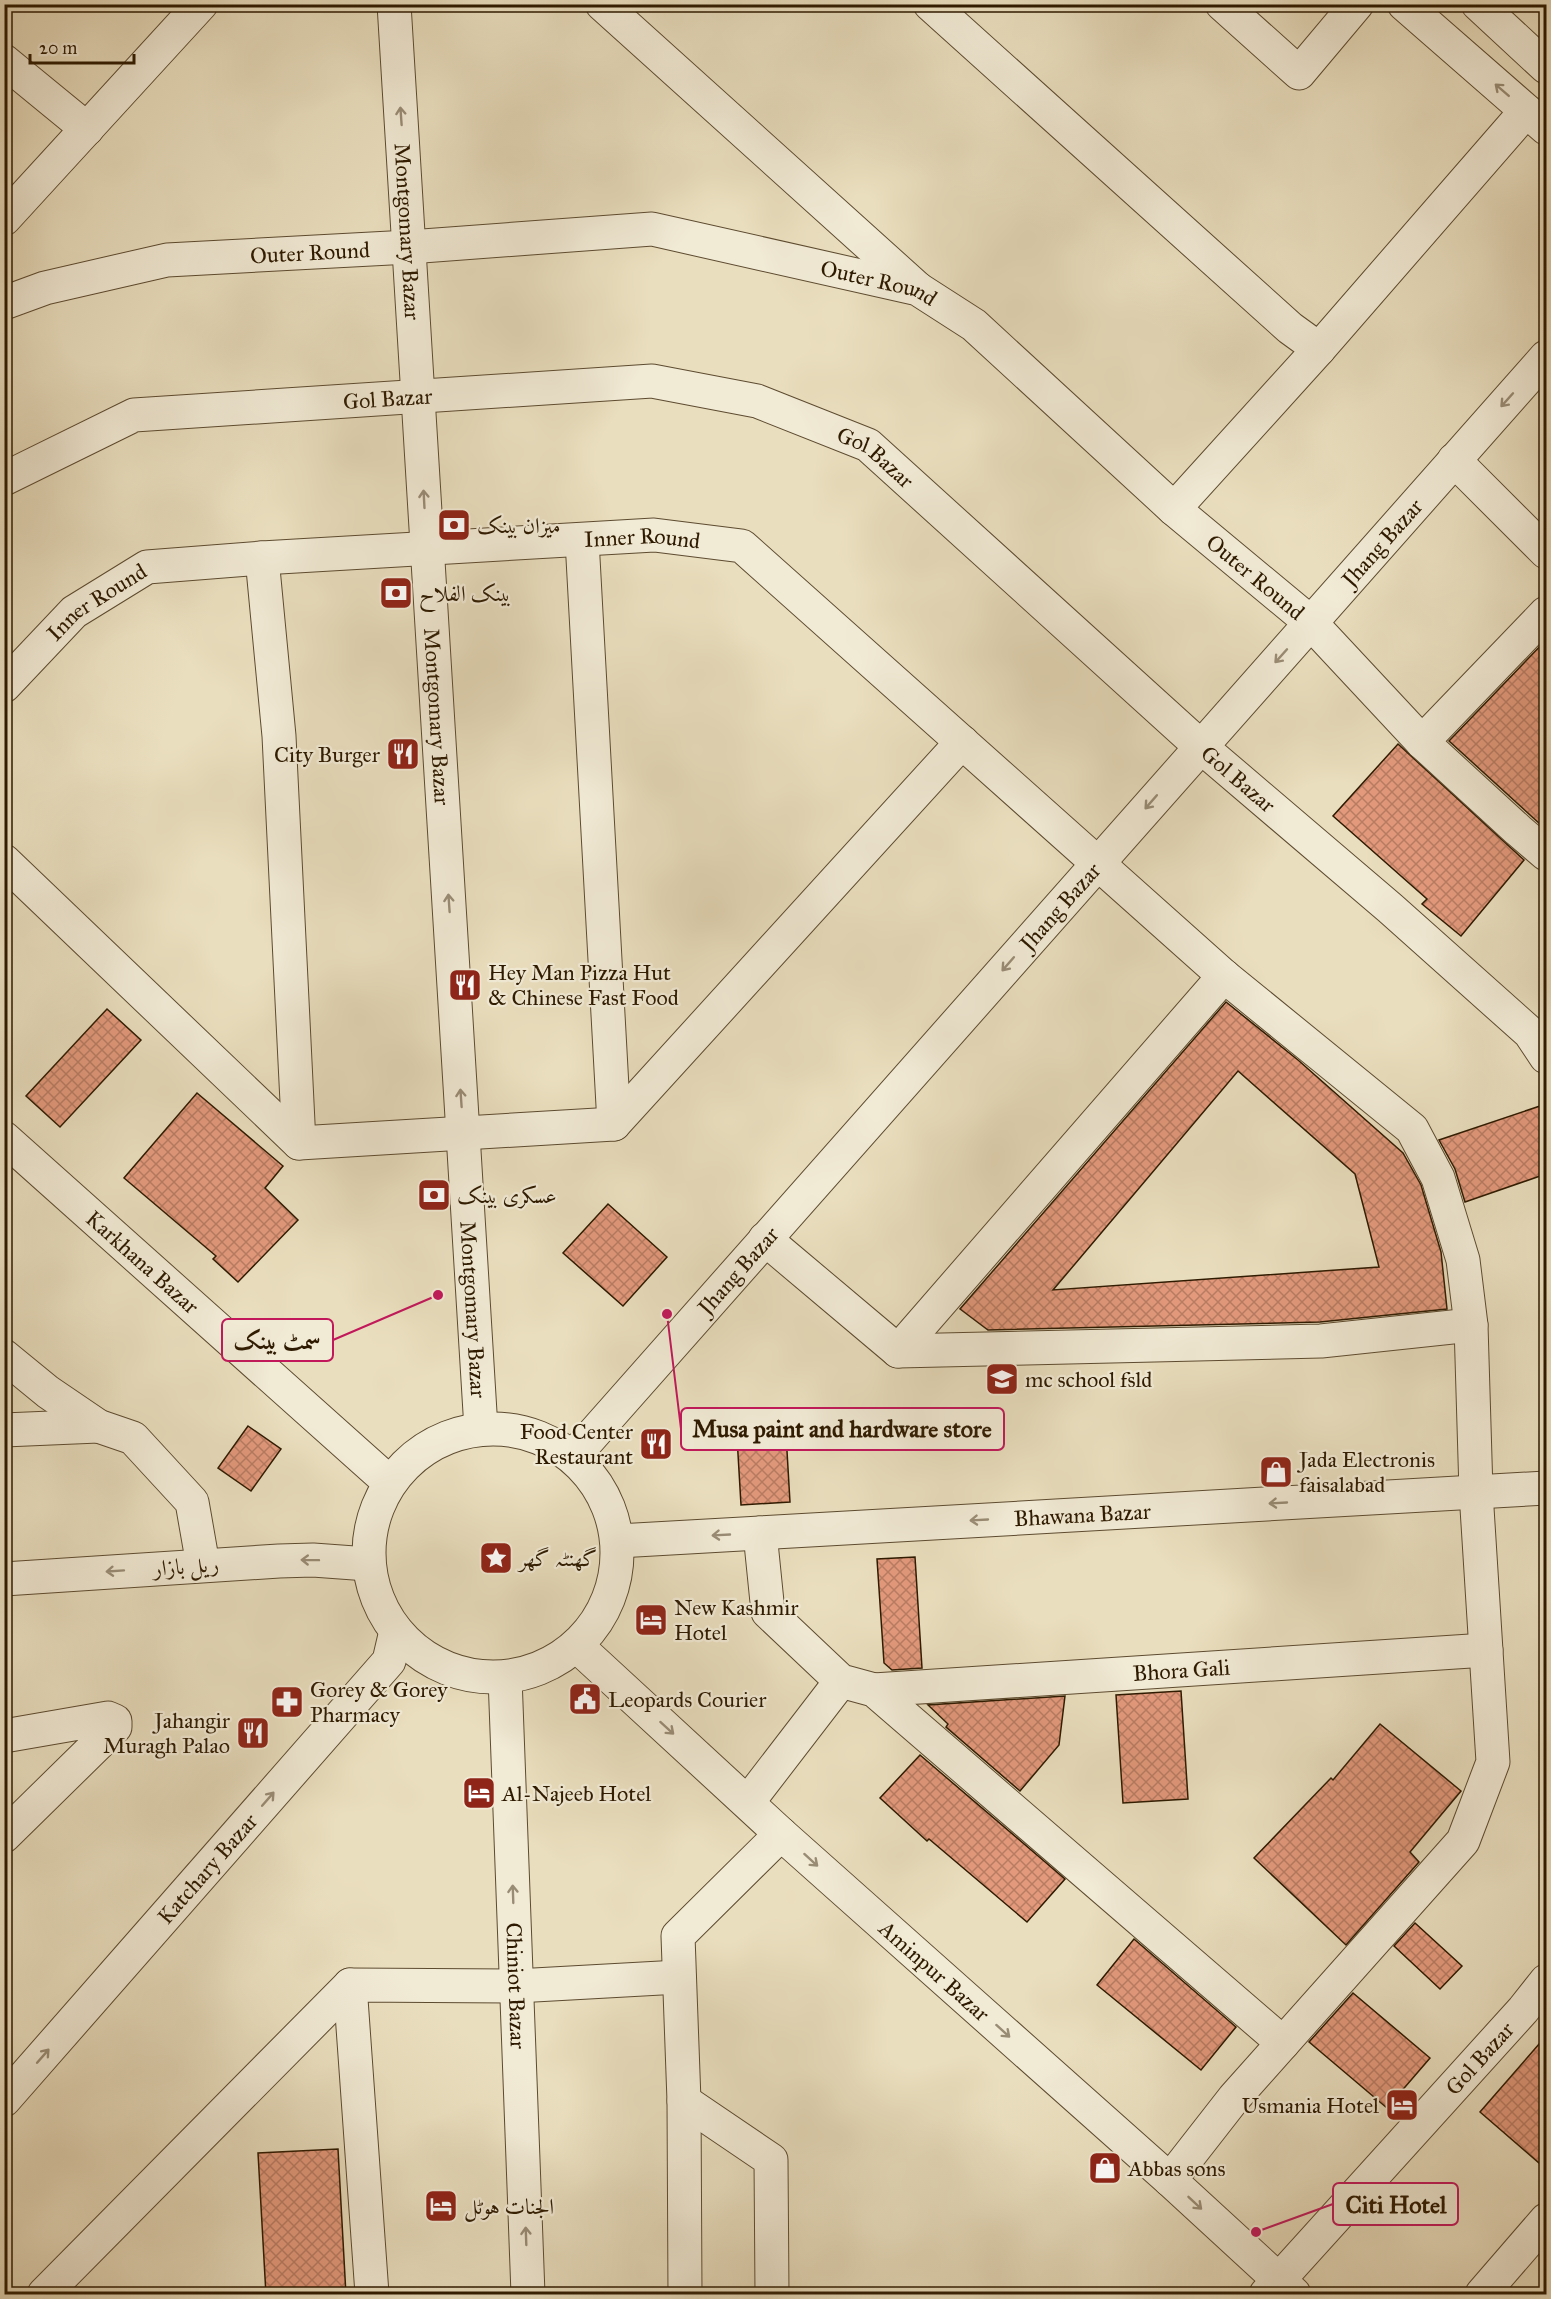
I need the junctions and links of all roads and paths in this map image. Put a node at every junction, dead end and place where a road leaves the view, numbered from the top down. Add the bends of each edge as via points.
1 (201, 4) edge
2 (394, 4) edge
3 (602, 4) edge
4 (930, 4) edge
5 (1222, 4) edge
6 (1357, 4) edge
7 (1404, 4) edge
8 (1478, 4) edge
9 (4, 61) edge
10 (1546, 67) edge
11 (1536, 119) edge
12 (87, 129) junction
13 (4, 219) edge
14 (409, 247) junction
15 (918, 289) junction
16 (4, 303) edge
17 (1318, 349) junction
18 (1546, 357) edge
19 (417, 396) junction
20 (1454, 460) junction
21 (4, 479) edge
22 (1173, 509) junction
23 (582, 540) junction
24 (427, 548) junction
25 (1546, 552) edge
26 (262, 558) junction
27 (1546, 613) edge
28 (1310, 622) junction
29 (4, 686) edge
30 (962, 742) junction
31 (1422, 742) junction
32 (1200, 747) junction
33 (1546, 854) edge
34 (4, 861) edge
35 (1098, 862) junction
36 (1224, 976) junction
37 (1546, 1058) edge
38 (614, 1124) junction
39 (463, 1133) junction
40 (4, 1138) edge
41 (299, 1143) junction
42 (765, 1239) junction
43 (1471, 1325) junction
44 (898, 1351) junction
45 (4, 1356) edge
46 (98, 1426) junction
47 (481, 1429) junction
48 (4, 1430) edge
49 (573, 1457) junction
50 (389, 1482) junction
51 (1546, 1488) edge
52 (1476, 1492) junction
53 (760, 1533) junction
54 (618, 1541) junction
55 (368, 1564) junction
56 (203, 1565) junction
57 (4, 1580) edge
58 (396, 1631) junction
59 (577, 1646) junction
60 (1486, 1650) junction
61 (505, 1677) junction
62 (841, 1681) junction
63 (874, 1690) junction
64 (4, 1736) edge
65 (748, 1802) junction
66 (782, 1834) junction
67 (4, 1836) edge
68 (679, 1977) junction
69 (1546, 1981) edge
70 (350, 1985) junction
71 (516, 1986) junction
72 (1283, 2043) junction
73 (4, 2100) edge
74 (684, 2101) junction
75 (1170, 2180) junction
76 (1546, 2220) edge
77 (1280, 2290) edge
78 (44, 2295) edge
79 (372, 2295) edge
80 (528, 2295) edge
81 (685, 2295) edge
82 (772, 2295) edge
83 (1482, 2295) edge

1 - 12 street
14 -> 2 street, Montgomary Bazar
3 - 15 street
4 - 17 street
5 - 6 street via 1299,73
11 -> 7 street
8 - 10 street
9 - 12 street
11 - 17 street
12 - 13 street
14 - 15 street, Outer Round via 652,229
14 - 16 street, Outer Round via 166,260 45,288
14 - 19 street, Montgomary Bazar
15 - 22 street, Outer Round via 974,325
17 - 22 street
18 -> 20 street, Jhang Bazar
19 - 21 street, Gol Bazar via 134,415
24 -> 19 street, Montgomary Bazar
19 - 32 street, Gol Bazar via 652,381 758,401 868,445
20 - 25 street
20 - 28 street, Jhang Bazar
22 - 28 street, Outer Round
23 - 24 street, Inner Round
23 - 30 street, Inner Round via 654,535 742,546
23 - 38 street
24 - 26 street, Inner Round
39 -> 24 street, Montgomary Bazar
26 - 29 street, Inner Round via 147,567 74,612
26 - 41 street via 279,736
27 - 31 street
28 - 31 street, Outer Round
28 -> 32 street, Jhang Bazar
30 - 35 street, Inner Round
30 - 38 street
31 - 33 street, Outer Round
32 -> 35 street, Jhang Bazar
32 - 37 street, Gol Bazar via 1530,1033
34 - 41 street
35 - 36 street, Inner Round
35 -> 42 street, Jhang Bazar
36 - 43 street, Inner Round via 1412,1129 1438,1178 1463,1260
36 - 44 street
38 - 39 street
39 - 41 street
39 - 47 street, Montgomary Bazar
40 - 50 street, Karkhana Bazar
42 - 44 street
42 - 49 street, Jhang Bazar
43 - 44 street via 1321,1341
43 - 52 street, Inner Round
45 - 46 street
46 - 48 street
46 - 56 street via 133,1438 192,1502
47 - 49 street via 514,1430 545,1440
47 - 50 street via 450,1436 421,1452
49 - 54 street via 595,1480 610,1509
50 - 55 street via 370,1532
51 - 52 street, Bhawana Bazar
52 -> 53 street, Bhawana Bazar
52 - 60 street, Inner Round
53 -> 54 street, Bhawana Bazar
53 - 62 street via 768,1612
54 - 59 street via 616,1580 602,1616
55 -> 56 street, ریل بازار via 313,1560
55 - 58 street via 377,1600
56 -> 57 street, ریل بازار
58 - 61 street via 426,1658 464,1674
73 -> 58 street, Katchary Bazar via 389,1661
59 - 61 street via 543,1668
59 -> 65 street, Aminpur Bazar
60 - 63 street, Bhora Gali
60 - 72 street, Inner Round via 1492,1762 1463,1841
71 -> 61 street, Chiniot Bazar
62 - 63 street
62 - 65 street
63 - 72 street
64 - 67 street via 108,1718 115,1721 115,1727
65 - 66 street, Aminpur Bazar
66 - 68 street via 678,1936
66 -> 75 street, Aminpur Bazar
68 - 71 street
68 - 74 street
69 - 77 street, Gol Bazar
70 - 71 street
70 - 78 street
70 - 79 street
80 -> 71 street, Chiniot Bazar
72 - 75 street, Inner Round
74 - 81 street
74 - 82 street via 771,2160
75 -> 77 street, Aminpur Bazar
76 - 83 street

